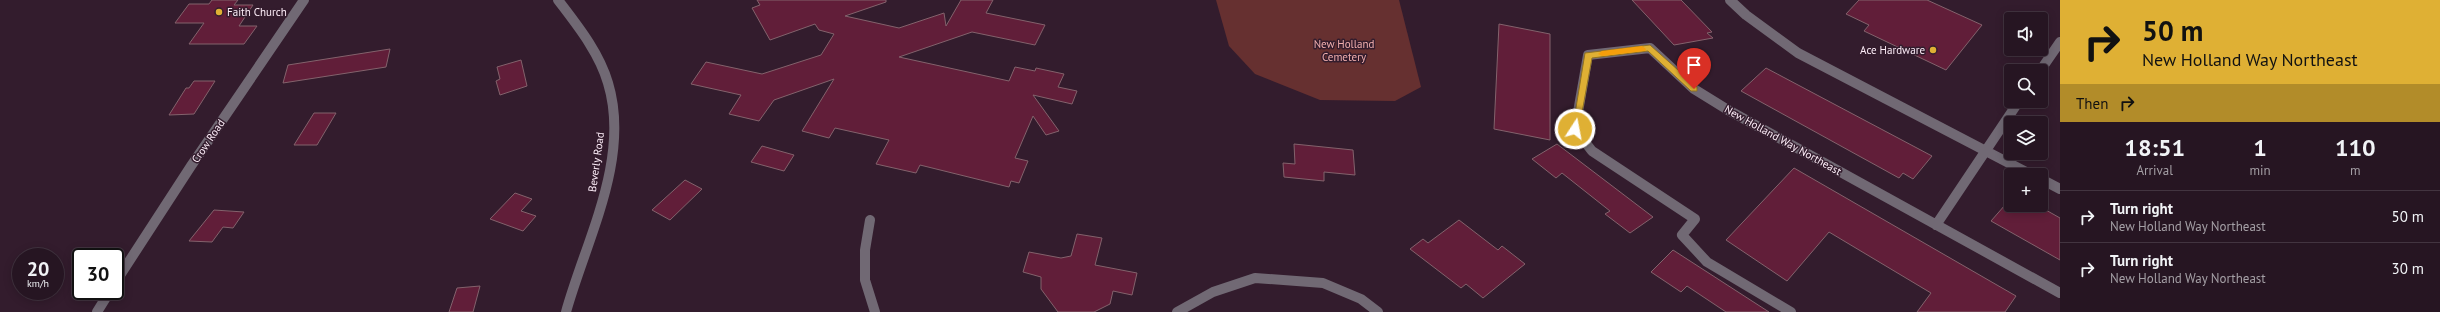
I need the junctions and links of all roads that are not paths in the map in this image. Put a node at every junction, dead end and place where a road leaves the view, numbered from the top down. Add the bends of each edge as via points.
1 (304, 0) edge
2 (558, 0) edge
3 (1730, 0) edge
4 (2060, 42) edge
5 (2045, 64) edge
6 (2014, 108) edge
7 (1985, 151) junction
8 (2018, 168) edge
9 (2048, 183) edge
10 (2060, 189) edge
11 (870, 220) dead end
12 (1936, 225) junction
13 (124, 269) edge
14 (2060, 293) edge
15 (104, 300) edge
16 (96, 312) edge
17 (566, 312) edge
18 (875, 312) edge
19 (1177, 312) edge
20 (1378, 312) edge
21 (1792, 312) edge

1 - 13 street, Crow Road
2 - 17 street, Beverly Road via 580,30 608,83 613,138 603,201
3 - 7 street via 1798,53
4 - 5 street
6 - 7 street
7 - 8 street
7 - 12 street
9 - 10 street
11 - 18 street via 865,250 865,280
12 - 14 street, New Holland Way Northeast
12 - 21 street, New Holland Way Northeast via 1694,89 1650,48 1588,55 1575,129 1592,151 1695,219 1682,235 1707,262
15 - 16 street
19 - 20 street via 1213,292 1255,278 1294,279 1323,284 1361,299

